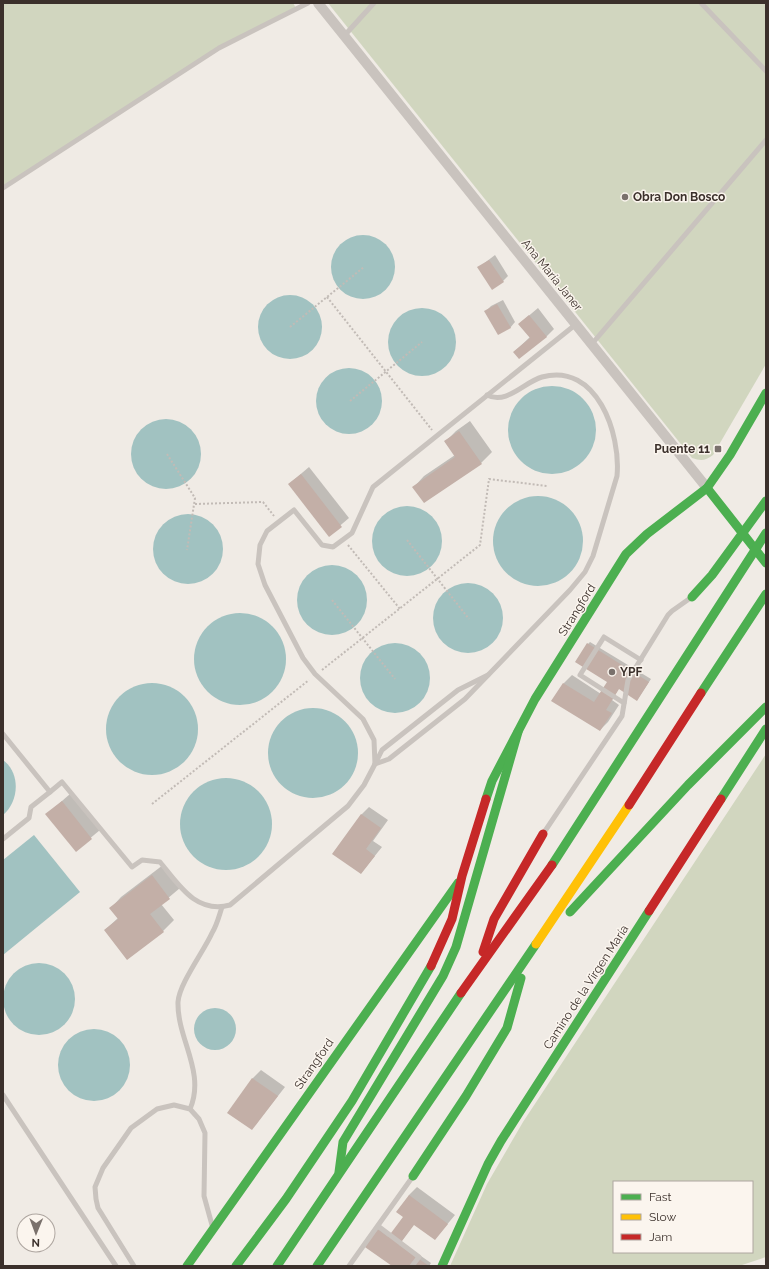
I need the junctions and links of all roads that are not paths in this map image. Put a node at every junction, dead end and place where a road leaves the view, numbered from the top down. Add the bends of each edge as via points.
1 (308, 3) edge
2 (318, 3) edge
3 (374, 3) edge
4 (701, 3) edge
5 (344, 37) junction
6 (766, 71) edge
7 (766, 140) edge
8 (3, 188) edge
9 (575, 325) junction
10 (591, 345) junction
11 (766, 393) edge
12 (487, 395) junction
13 (707, 488) junction
14 (766, 501) edge
15 (766, 533) edge
16 (766, 563) edge
17 (766, 594) edge
18 (692, 597) joint
19 (640, 660) junction
20 (493, 673) junction
21 (624, 703) junction
22 (766, 706) edge
23 (766, 729) edge
24 (518, 732) junction
25 (3, 734) edge
26 (375, 764) junction
27 (50, 792) junction
28 (544, 834) joint
29 (3, 840) edge
30 (462, 876) junction
31 (222, 907) junction
32 (534, 950) junction
33 (525, 963) junction
34 (478, 968) junction
35 (3, 1095) edge
36 (190, 1110) junction
37 (413, 1176) joint
38 (338, 1178) junction
39 (378, 1226) junction
40 (214, 1229) junction
41 (116, 1266) edge
42 (134, 1266) edge
43 (187, 1266) edge
44 (236, 1266) edge
45 (277, 1266) edge
46 (317, 1266) edge
47 (349, 1266) edge
48 (412, 1266) edge
49 (442, 1266) edge

1 - 8 lane via 219,48
2 - 5 street, Ana María Janer
3 - 5 lane
4 - 6 lane
5 - 9 street, Ana María Janer
7 - 10 lane
9 - 10 street, Ana María Janer
9 - 12 lane
10 - 13 street, Ana María Janer
11 - 13 main road, Strangford via 730,455
12 - 20 lane via 504,398 521,386 543,376 557,375 579,381 594,393 606,413 618,465 593,556 585,572
12 - 26 lane via 373,487 352,533 344,540 333,547 322,545 294,510 267,531 260,545 258,564 264,586 303,658 316,675 363,719 374,740
13 - 16 main road, Ana María Janer
13 - 24 main road, Strangford via 646,534 626,554 535,699
14 - 18 main road via 751,518 711,579
15 - 34 main road via 556,859
17 - 32 main road
18 - 19 lane via 672,610
19 - 21 lane via 628,680
19 - 21 lane via 604,637 580,675
20 - 26 lane via 465,699 389,759
20 - 26 lane via 458,690 382,750
21 - 28 lane via 622,716
22 - 32 main road
23 - 49 main road, Camino de la Virgen María via 501,1141
24 - 30 main road, Strangford via 492,781
24 - 38 main road via 456,947 444,976 343,1142
25 - 27 lane
26 - 31 lane via 364,785 348,806 230,905
27 - 29 lane via 31,806 29,818
27 - 31 lane via 62,782 132,867 142,860 160,862 191,898 202,904
28 - 34 main road via 494,919
30 - 40 main road, Strangford
30 - 44 main road, Strangford via 452,919 424,980 352,1101 286,1199
31 - 36 lane via 213,933 179,994 179,1013 196,1079
32 - 33 main road
33 - 37 main road via 507,1028
33 - 46 main road
34 - 38 main road
35 - 41 lane
36 - 40 lane via 199,1118 205,1133 204,1196
36 - 42 lane via 174,1105 157,1109 130,1128 103,1168 95,1187 98,1208
37 - 39 lane
38 - 45 main road
39 - 47 lane
39 - 48 lane via 419,1257
40 - 43 main road, Strangford

